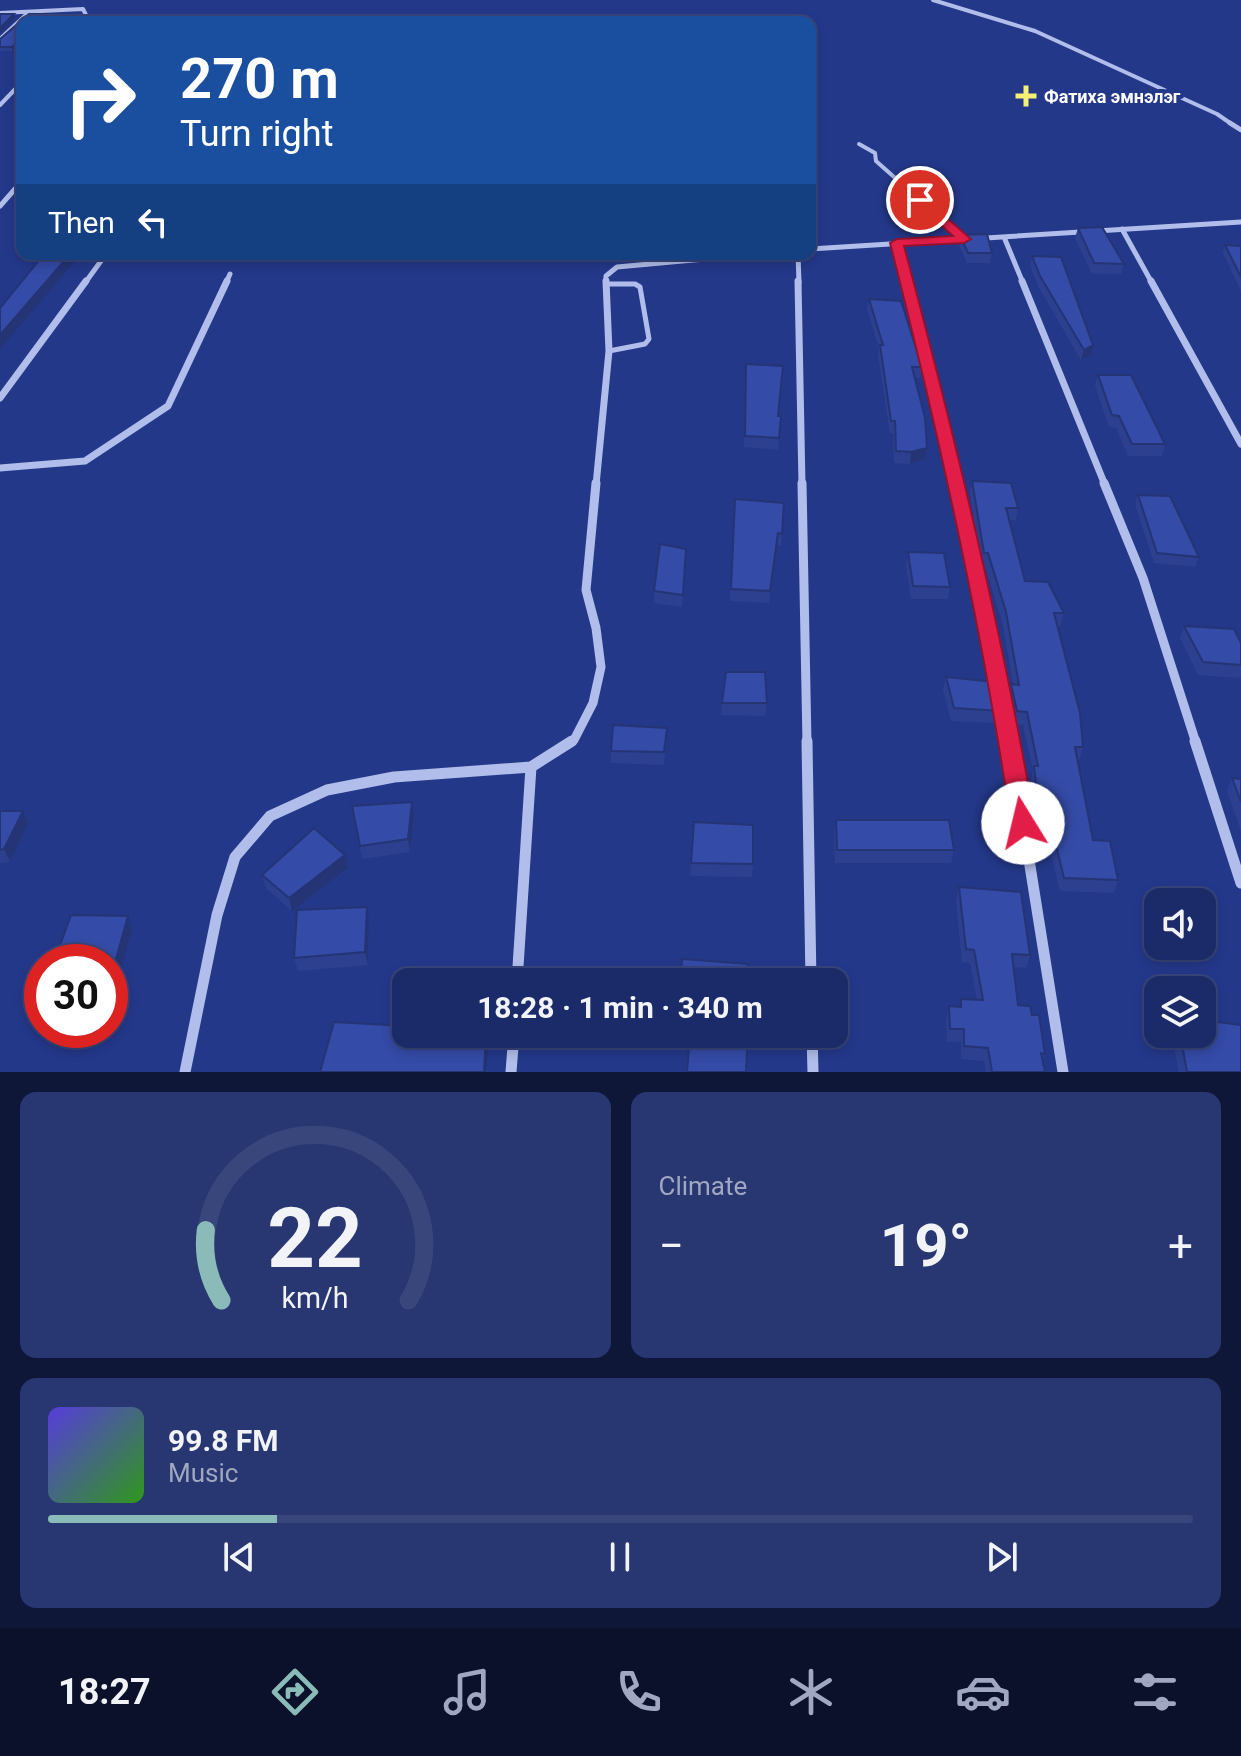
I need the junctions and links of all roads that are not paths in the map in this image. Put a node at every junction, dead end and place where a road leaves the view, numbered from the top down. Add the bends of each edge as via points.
1 (933, 0) edge
2 (29, 11) junction
3 (0, 13) edge
4 (24, 16) edge
5 (85, 16) edge
6 (16, 24) edge
7 (0, 39) edge
8 (16, 88) edge
9 (0, 105) edge
10 (1241, 130) edge
11 (859, 144) dead end
12 (16, 188) edge
13 (0, 206) edge
14 (1241, 222) edge
15 (1122, 229) junction
16 (1004, 237) junction
17 (964, 239) junction
18 (897, 243) junction
19 (816, 249) edge
20 (102, 260) edge
21 (693, 260) edge
22 (798, 260) edge
23 (230, 274) dead end
24 (606, 284) junction
25 (609, 351) junction
26 (0, 398) edge
27 (1241, 444) edge
28 (0, 468) edge
29 (531, 767) junction
30 (1241, 883) edge
31 (518, 968) edge
32 (811, 968) edge
33 (513, 1048) edge
34 (812, 1048) edge
35 (185, 1072) edge
36 (511, 1072) edge
37 (813, 1072) edge
38 (1063, 1072) edge

1 - 10 street via 1035,31 1217,114
2 - 3 street
2 - 4 street
2 - 5 street via 83,9
6 - 7 street
8 - 9 street
11 - 17 lane via 875,153 876,161
12 - 13 street
14 - 15 street
15 - 16 street
15 - 27 street
16 - 17 street
16 - 30 street via 1143,578
17 - 18 street
18 - 19 street
18 - 38 street via 937,397 1008,730
20 - 26 street
21 - 24 street via 617,267 606,276
22 - 32 street
23 - 28 street via 168,406 85,461
24 - 25 street
24 - 25 lane via 640,287 649,339
25 - 29 street via 586,590 601,667 593,703 574,740
29 - 31 street
29 - 35 street via 394,777 340,787 270,816 235,857 217,915
33 - 36 street
34 - 37 street

